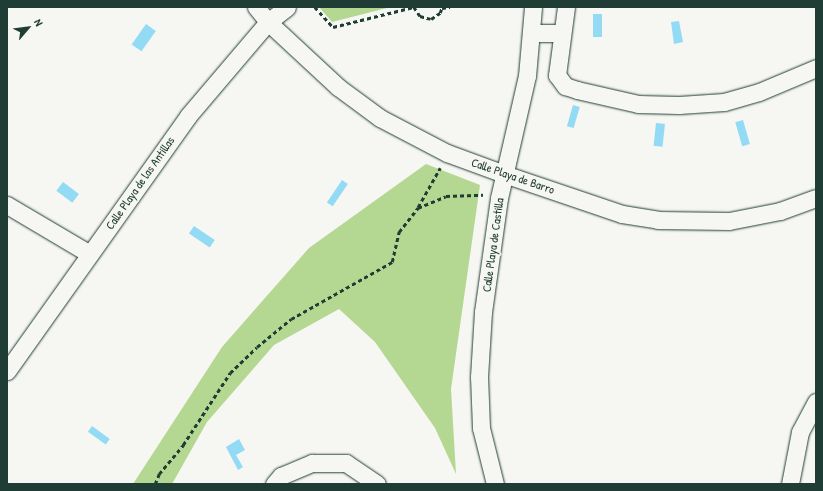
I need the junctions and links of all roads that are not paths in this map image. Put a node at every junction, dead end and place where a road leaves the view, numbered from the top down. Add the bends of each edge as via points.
1 (256, 7) edge
2 (287, 7) edge
3 (533, 7) edge
4 (566, 7) edge
5 (268, 22) junction
6 (532, 33) junction
7 (561, 33) junction
8 (816, 68) edge
9 (504, 174) junction
10 (816, 198) edge
11 (7, 205) edge
12 (90, 254) junction
13 (7, 371) edge
14 (816, 402) edge
15 (274, 484) edge
16 (377, 484) edge
17 (495, 484) edge
18 (790, 484) edge

1 - 5 street, Calle Playa de Barro
2 - 5 street, Calle Playa de las Antillas
3 - 6 street, Calle Playa de Castilla
4 - 7 street
5 - 9 street, Calle Playa de Barro via 338,86 380,118 448,153
5 - 12 street, Calle Playa de las Antillas via 188,116
6 - 7 street
6 - 9 street, Calle Playa de Castilla via 527,76
7 - 8 street via 557,75 565,86 638,104 679,106 724,102 759,92
9 - 10 street, Calle Playa de Barro via 622,214 658,220 729,221 780,211
9 - 17 street, Calle Playa de Castilla via 483,312 479,377 482,428
11 - 12 street
12 - 13 street, Calle Playa de las Antillas
14 - 18 street via 800,432
15 - 16 street via 281,476 312,463 346,463

